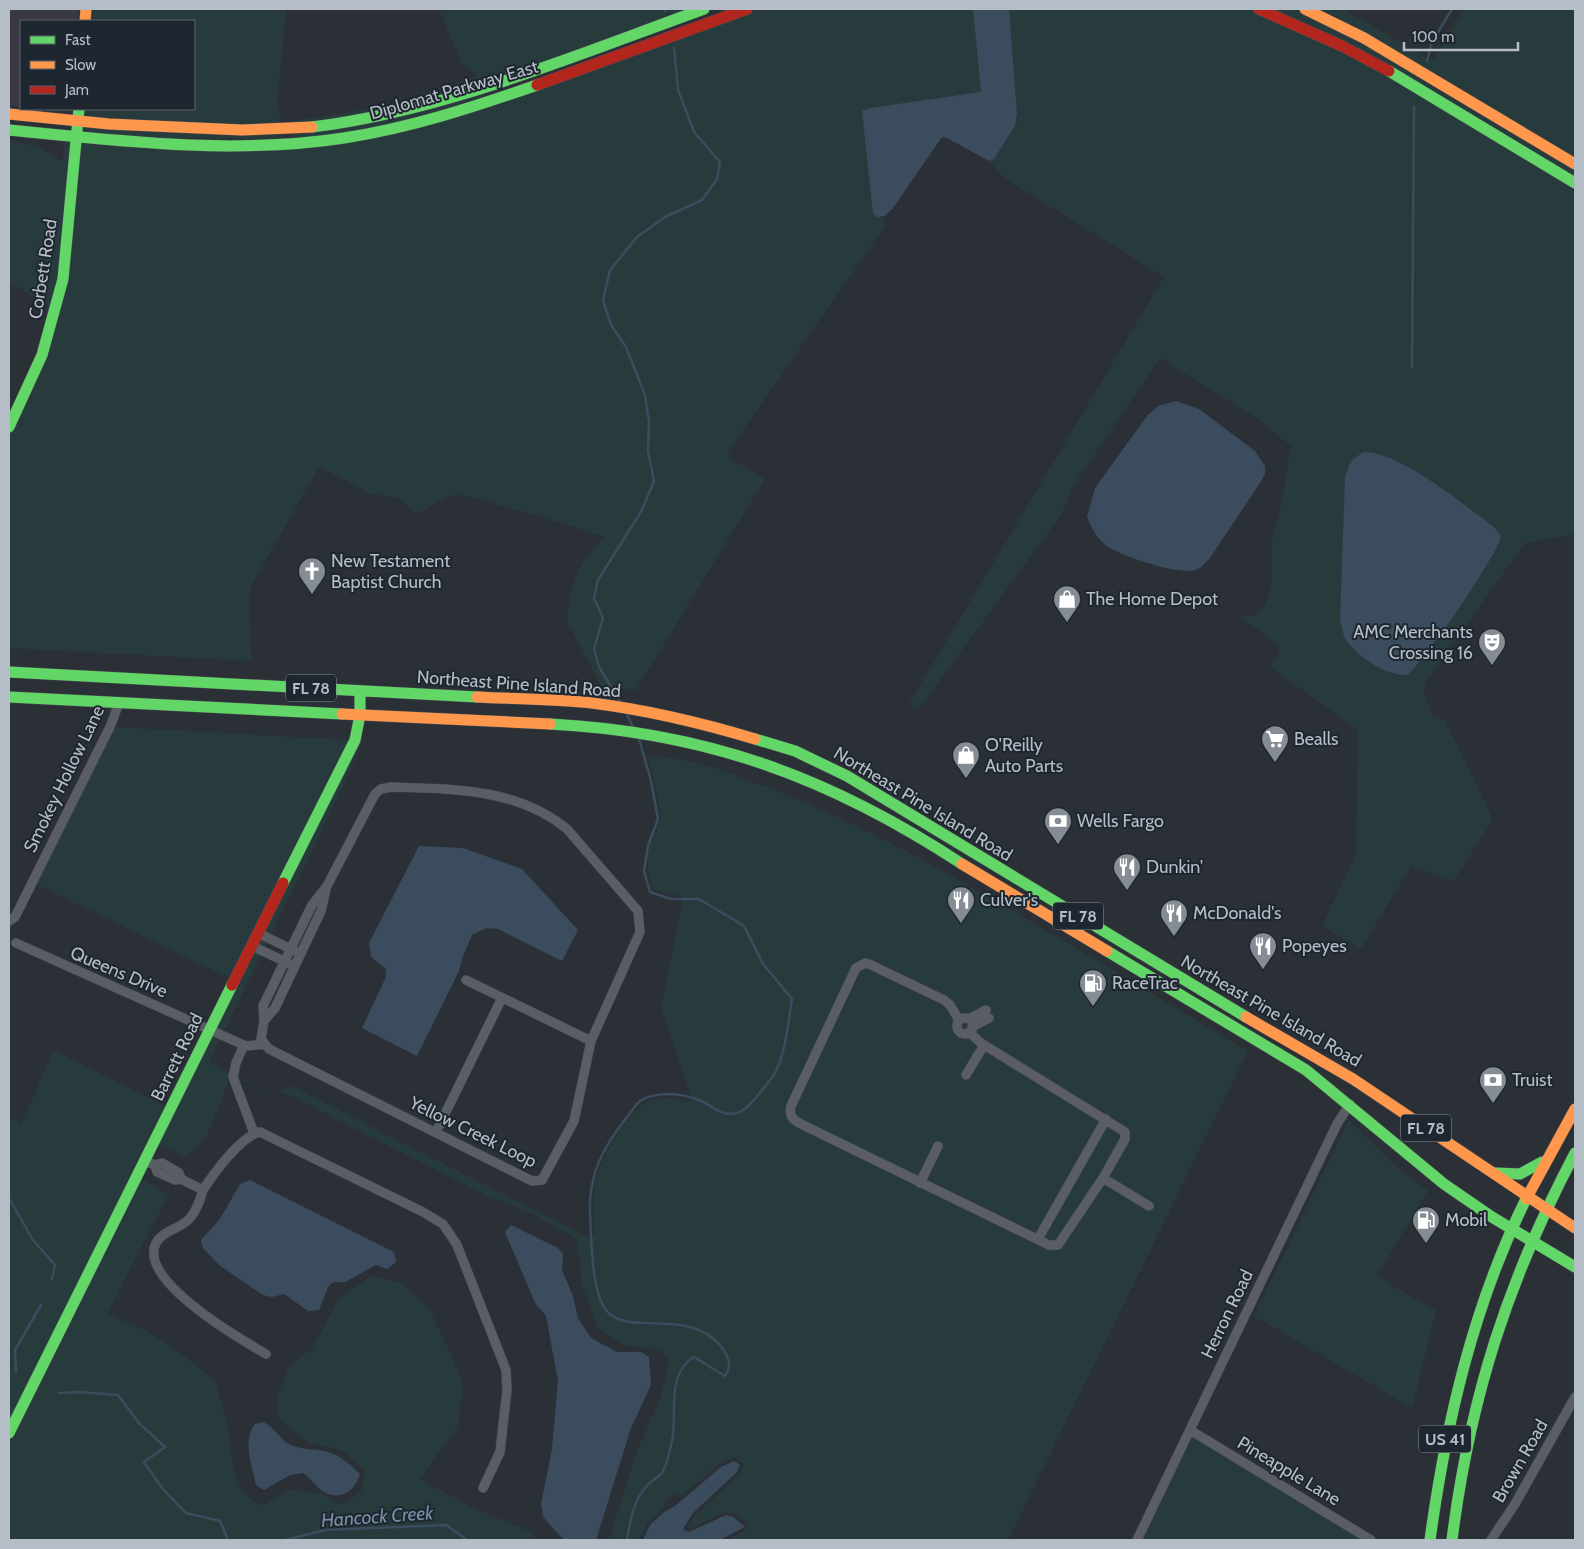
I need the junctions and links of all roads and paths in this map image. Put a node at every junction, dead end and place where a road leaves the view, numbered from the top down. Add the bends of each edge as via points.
1 (704, 9) edge
2 (747, 9) edge
3 (1259, 9) edge
4 (1305, 9) edge
5 (491, 86) junction
6 (496, 99) junction
7 (79, 110) edge
8 (9, 114) edge
9 (78, 121) junction
10 (286, 129) junction
11 (9, 130) edge
12 (76, 137) junction
13 (286, 143) junction
14 (1575, 164) edge
15 (1575, 183) edge
16 (9, 427) edge
17 (9, 672) edge
18 (360, 691) junction
19 (9, 697) edge
20 (119, 703) junction
21 (360, 715) junction
22 (888, 818) junction
23 (988, 862) junction
24 (327, 886) junction
25 (306, 917) junction
26 (9, 920) edge
27 (315, 922) junction
28 (258, 933) junction
29 (16, 943) dead end
30 (252, 946) junction
31 (290, 949) junction
32 (300, 954) junction
33 (284, 961) junction
34 (294, 965) junction
35 (466, 980) dead end
36 (269, 992) junction
37 (280, 996) junction
38 (502, 998) junction
39 (988, 1014) dead end
40 (959, 1020) junction
41 (264, 1021) junction
42 (970, 1026) junction
43 (210, 1031) junction
44 (591, 1041) junction
45 (266, 1044) junction
46 (244, 1045) junction
47 (984, 1045) junction
48 (966, 1075) dead end
49 (1350, 1104) junction
50 (1575, 1110) edge
51 (1106, 1119) junction
52 (436, 1132) junction
53 (254, 1133) junction
54 (938, 1146) dead end
55 (1575, 1153) edge
56 (1548, 1157) junction
57 (150, 1163) junction
58 (1490, 1171) junction
59 (1103, 1178) junction
60 (920, 1183) junction
61 (203, 1190) junction
62 (1527, 1196) junction
63 (1149, 1206) dead end
64 (1545, 1209) junction
65 (1575, 1228) edge
66 (1512, 1230) junction
67 (1038, 1239) junction
68 (1530, 1241) junction
69 (1575, 1267) edge
70 (266, 1354) dead end
71 (1575, 1397) edge
72 (1190, 1430) junction
73 (9, 1433) edge
74 (483, 1488) dead end
75 (1137, 1540) edge
76 (1371, 1540) edge
77 (1430, 1540) edge
78 (1452, 1540) edge
79 (1491, 1540) edge

1 - 5 main road, Diplomat Parkway East
2 - 6 main road, Diplomat Parkway East
3 - 15 main road via 1364,57
4 - 14 main road via 1371,42
5 - 6 main road
5 - 10 main road, Diplomat Parkway East via 368,120
6 - 13 main road, Diplomat Parkway East via 361,136
7 - 9 main road, Corbett Road
8 - 9 main road, Diplomat Parkway East
9 - 10 main road, Diplomat Parkway East via 172,128
9 - 12 main road, Corbett Road
10 - 13 main road
11 - 12 main road, Diplomat Parkway East
12 - 13 main road, Diplomat Parkway East via 167,143
12 - 16 main road, Corbett Road via 62,287 46,347
17 - 18 main road, Northeast Pine Island Road / FL 78
18 - 21 main road, Barrett Road
18 - 23 main road, Northeast Pine Island Road / FL 78 via 613,706 705,724 816,761 877,792
19 - 20 main road, Northeast Pine Island Road / FL 78
20 - 21 main road, Northeast Pine Island Road / FL 78
20 - 26 street, Smokey Hollow Lane via 15,917
21 - 22 main road, Northeast Pine Island Road / FL 78 via 650,734 723,749 769,764
21 - 28 main road, Barrett Road via 355,740
22 - 23 main road via 924,834 966,860 976,864
22 - 49 main road, Northeast Pine Island Road / FL 78 via 1306,1070
23 - 58 main road, Northeast Pine Island Road / FL 78 via 1358,1082
24 - 25 street
24 - 27 street
24 - 44 street, Yellow Creek Loop via 375,794 381,789 466,789 535,808 554,819 567,829 638,911 640,921 635,947
25 - 27 street
25 - 31 street
27 - 32 street
28 - 30 main road, Barrett Road
28 - 31 street
29 - 43 street, Queens Drive
30 - 33 street
30 - 43 main road, Barrett Road
31 - 32 street
31 - 33 street
32 - 34 street
33 - 34 street
33 - 36 street
34 - 37 street
35 - 38 street
36 - 37 street
36 - 41 street via 263,1006
37 - 41 street
38 - 44 street
38 - 52 street
39 - 42 street
40 - 42 street
40 - 42 street via 958,1030 962,1033
40 - 60 street via 944,1000 869,964 860,964 789,1112 795,1121
41 - 45 street via 261,1039
42 - 47 street
43 - 46 street, Queens Drive
43 - 57 main road, Barrett Road
44 - 52 street, Yellow Creek Loop via 574,1121 542,1180 532,1181
45 - 46 street via 256,1047
45 - 52 street, Yellow Creek Loop via 269,1049
46 - 53 street via 233,1077
47 - 48 street
47 - 51 street
49 - 66 main road, Northeast Pine Island Road / FL 78 via 1442,1182
49 - 72 street, Herron Road via 1337,1124
50 - 56 main road, US 41
51 - 59 street via 1122,1128 1126,1135
51 - 67 street
53 - 61 street
53 - 74 street via 267,1134 423,1212 450,1233 507,1376 500,1452
54 - 60 street
55 - 64 main road, US 41
56 - 58 main road via 1520,1175
56 - 62 main road, US 41
57 - 61 street via 157,1172
57 - 73 main road, Barrett Road
58 - 62 main road, Northeast Pine Island Road / FL 78
59 - 63 street
59 - 67 street via 1063,1240 1054,1246
60 - 67 street
61 - 70 street via 189,1219 163,1235 157,1243 153,1254 156,1267 188,1302
62 - 64 main road, FL 78
62 - 66 main road, US 41
64 - 65 main road, FL 78
64 - 68 main road, US 41
66 - 68 main road, FL 78
66 - 77 main road, US 41 via 1487,1288 1462,1367 1442,1454
68 - 69 main road, FL 78
68 - 78 main road, US 41 via 1506,1301 1482,1378 1460,1480
71 - 79 street, Brown Road
72 - 75 street, Herron Road
72 - 76 street, Pineapple Lane

